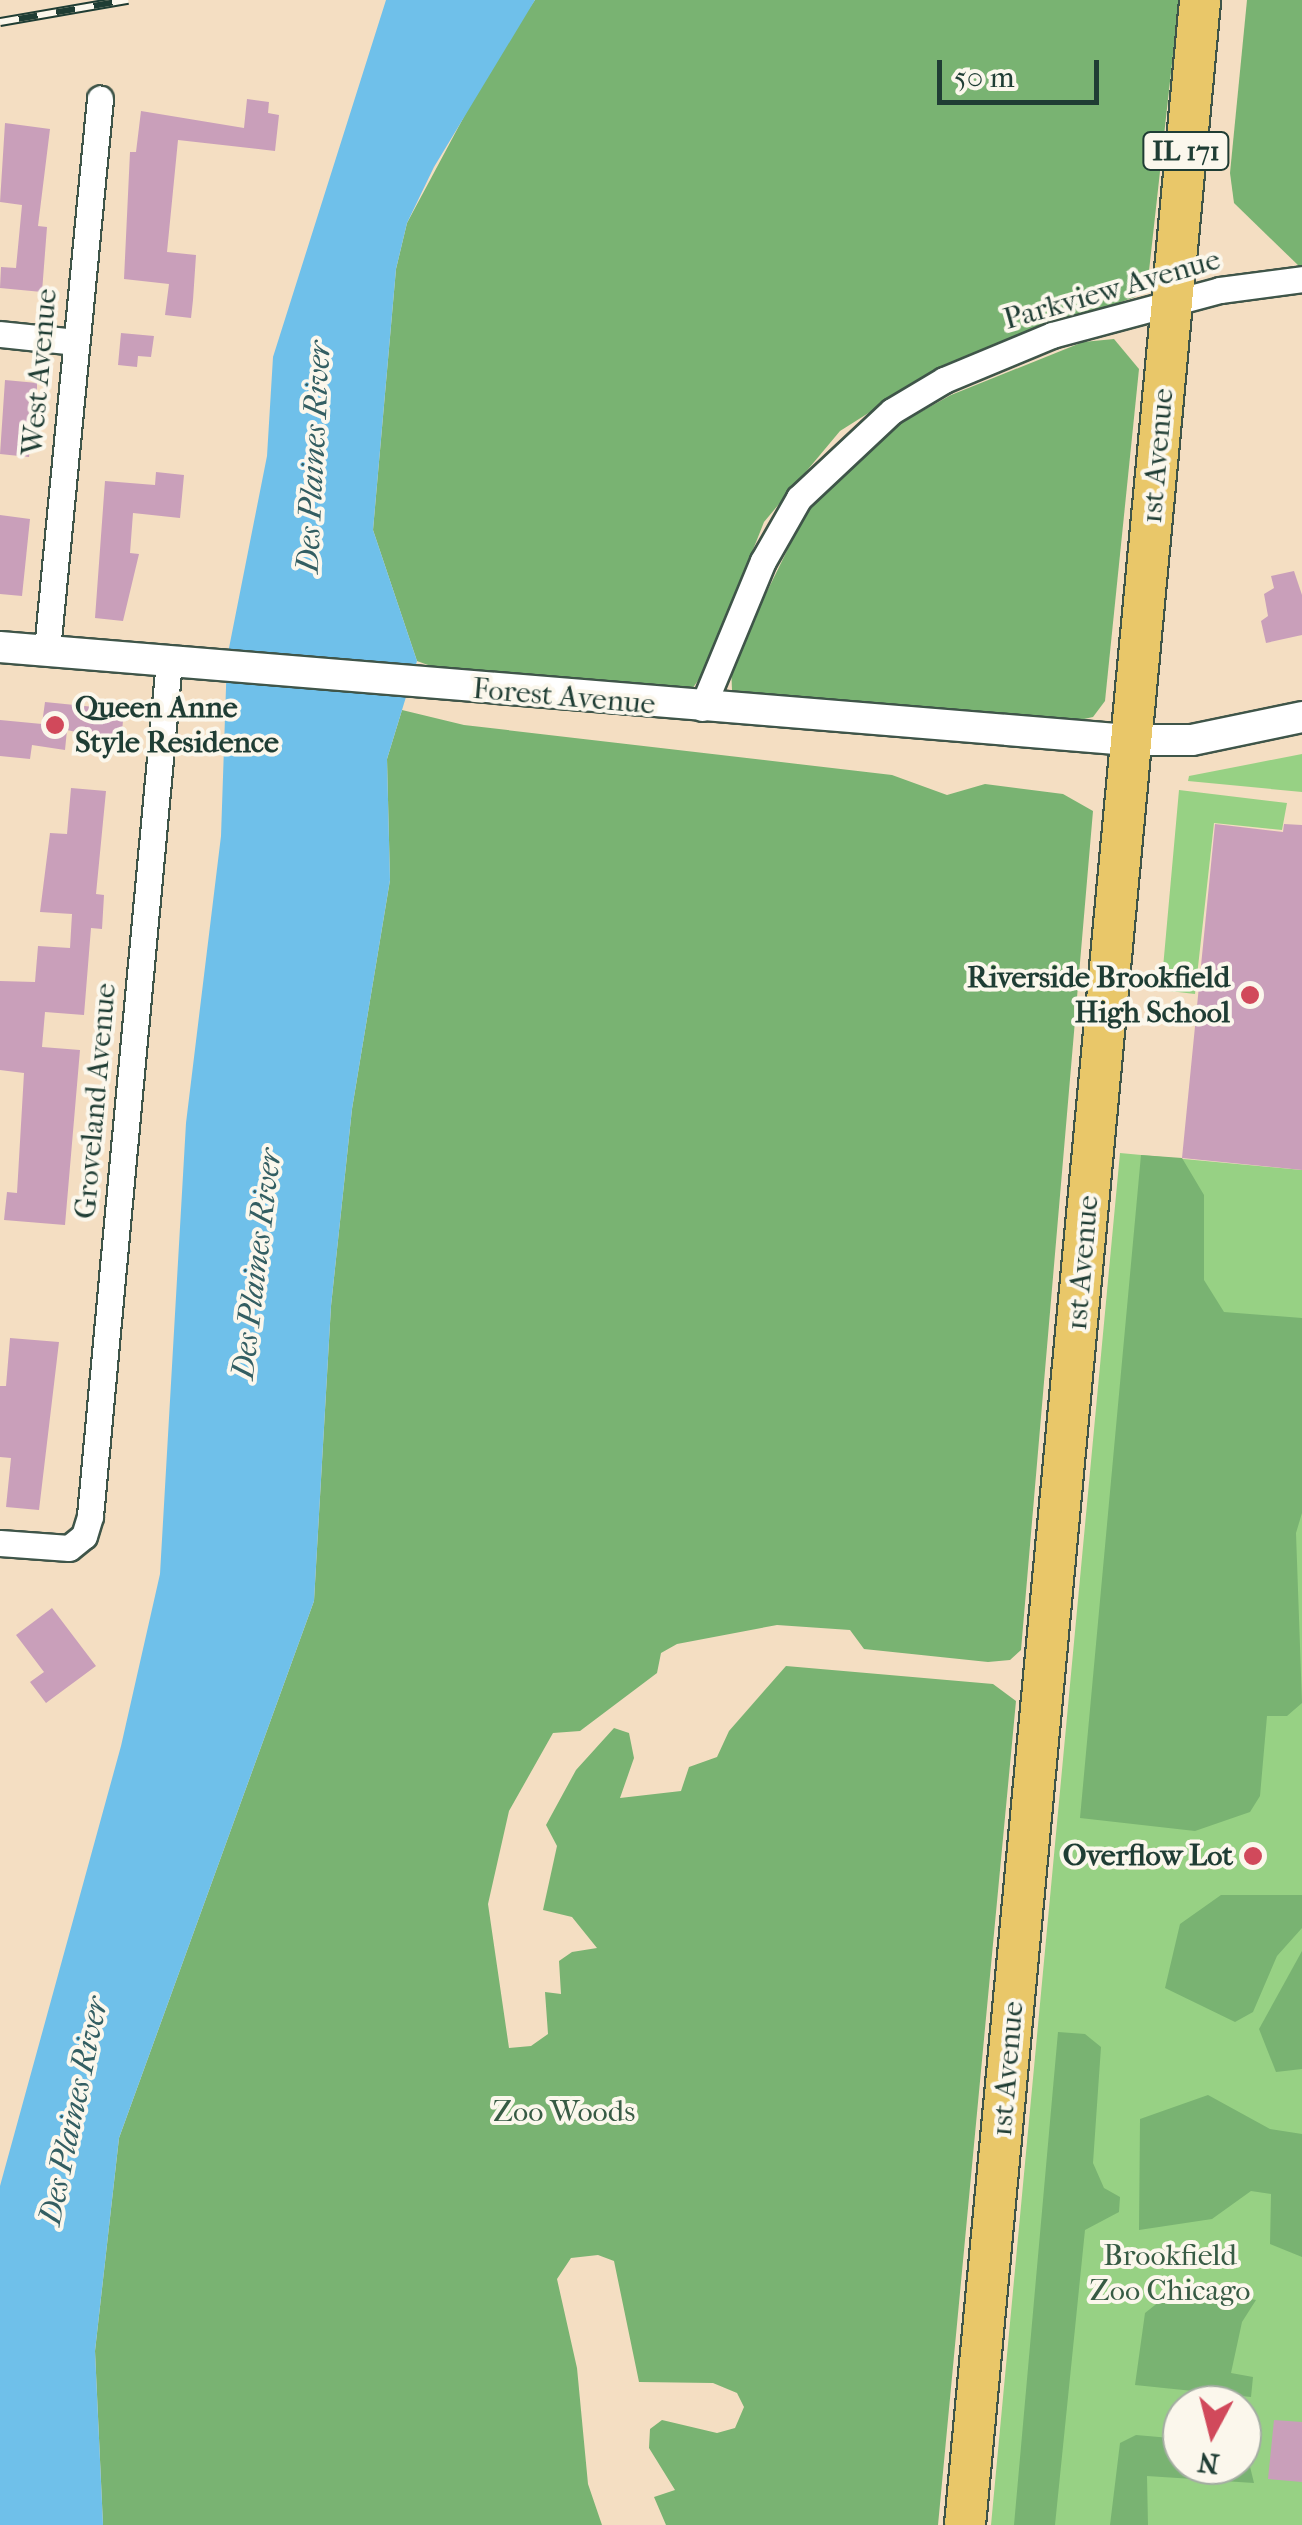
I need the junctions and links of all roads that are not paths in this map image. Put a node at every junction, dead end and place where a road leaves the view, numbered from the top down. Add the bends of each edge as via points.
1 (1200, 0) edge
2 (100, 99) dead end
3 (1302, 279) edge
4 (1172, 302) junction
5 (0, 334) edge
6 (76, 342) junction
7 (0, 647) edge
8 (46, 650) junction
9 (170, 661) junction
10 (702, 708) junction
11 (1302, 717) edge
12 (1128, 740) junction
13 (0, 1543) edge
14 (964, 2525) edge

1 - 4 main road, 1st Avenue / IL 171
2 - 6 street, West Avenue
3 - 4 street, Parkview Avenue
4 - 10 street, Parkview Avenue via 1052,335 944,380 844,451 799,498 763,561
4 - 12 main road, 1st Avenue / IL 171
5 - 6 street
6 - 8 street, West Avenue
7 - 8 street, Forest Avenue
8 - 9 street, Forest Avenue
9 - 10 street, Forest Avenue
9 - 13 street, Groveland Avenue via 90,1516 78,1543 60,1549
10 - 12 street, Forest Avenue
11 - 12 street, Forest Avenue via 1192,740
12 - 14 main road, 1st Avenue / IL 171

